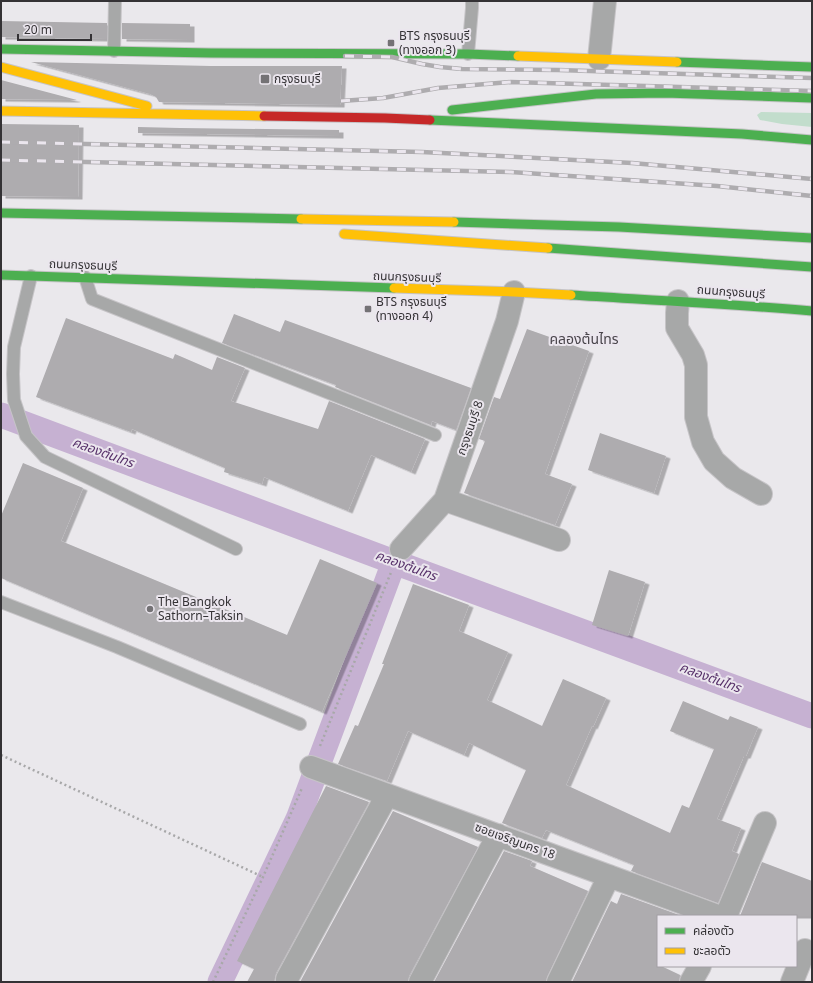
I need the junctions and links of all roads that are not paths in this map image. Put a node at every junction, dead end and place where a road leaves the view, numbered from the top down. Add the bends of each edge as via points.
1 (115, 1) edge
2 (472, 1) edge
3 (605, 1) edge
4 (1, 49) edge
5 (114, 51) junction
6 (468, 54) junction
7 (599, 59) junction
8 (1, 67) edge
9 (812, 67) edge
10 (812, 98) edge
11 (1, 111) edge
12 (180, 115) junction
13 (385, 118) junction
14 (812, 140) edge
15 (1, 213) edge
16 (124, 217) junction
17 (250, 227) dead end
18 (337, 234) dead end
19 (812, 238) edge
20 (812, 267) edge
21 (1, 275) edge
22 (31, 276) junction
23 (85, 277) junction
24 (514, 292) junction
25 (678, 301) junction
26 (812, 312) edge
27 (435, 435) dead end
28 (761, 494) dead end
29 (445, 500) junction
30 (559, 540) dead end
31 (236, 549) dead end
32 (401, 549) dead end
33 (1, 602) edge
34 (300, 724) dead end
35 (311, 767) dead end
36 (387, 795) junction
37 (765, 823) dead end
38 (498, 835) junction
39 (609, 876) junction
40 (715, 915) edge
41 (726, 915) edge
42 (804, 950) edge
43 (699, 967) edge
44 (287, 982) edge
45 (420, 982) edge
46 (558, 982) edge
47 (691, 982) edge
48 (792, 982) edge

1 - 5 lane
2 - 6 lane
3 - 7 street
4 - 5 main road
5 - 6 main road
6 - 7 main road
7 - 9 main road
8 - 12 main road
10 - 13 main road via 665,93 596,94
11 - 12 main road
12 - 13 main road
13 - 14 main road via 742,134
15 - 16 main road
16 - 17 main road
16 - 19 main road via 511,223
18 - 20 main road
21 - 22 main road, ถนนกรุงธนบุรี
22 - 23 main road, ถนนกรุงธนบุรี
22 - 31 lane via 14,347 13,374 14,400 26,436 45,457
23 - 24 main road, ถนนกรุงธนบุรี
23 - 27 lane via 92,299
24 - 25 main road, ถนนกรุงธนบุรี
24 - 29 street, กรุงธนบุรี 8 via 507,322
25 - 26 main road, ถนนกรุงธนบุรี
25 - 28 street via 677,328 696,365 696,417 703,442 714,461 733,478
29 - 30 street
29 - 32 street, กรุงธนบุรี 8
33 - 34 lane via 118,647
35 - 36 street, ซอยเจริญนคร 18
36 - 38 street, ซอยเจริญนคร 18
36 - 44 street
37 - 41 street
38 - 39 street, ซอยเจริญนคร 18
38 - 45 street
39 - 40 street, ซอยเจริญนคร 18
39 - 46 street
42 - 48 street
43 - 47 street

